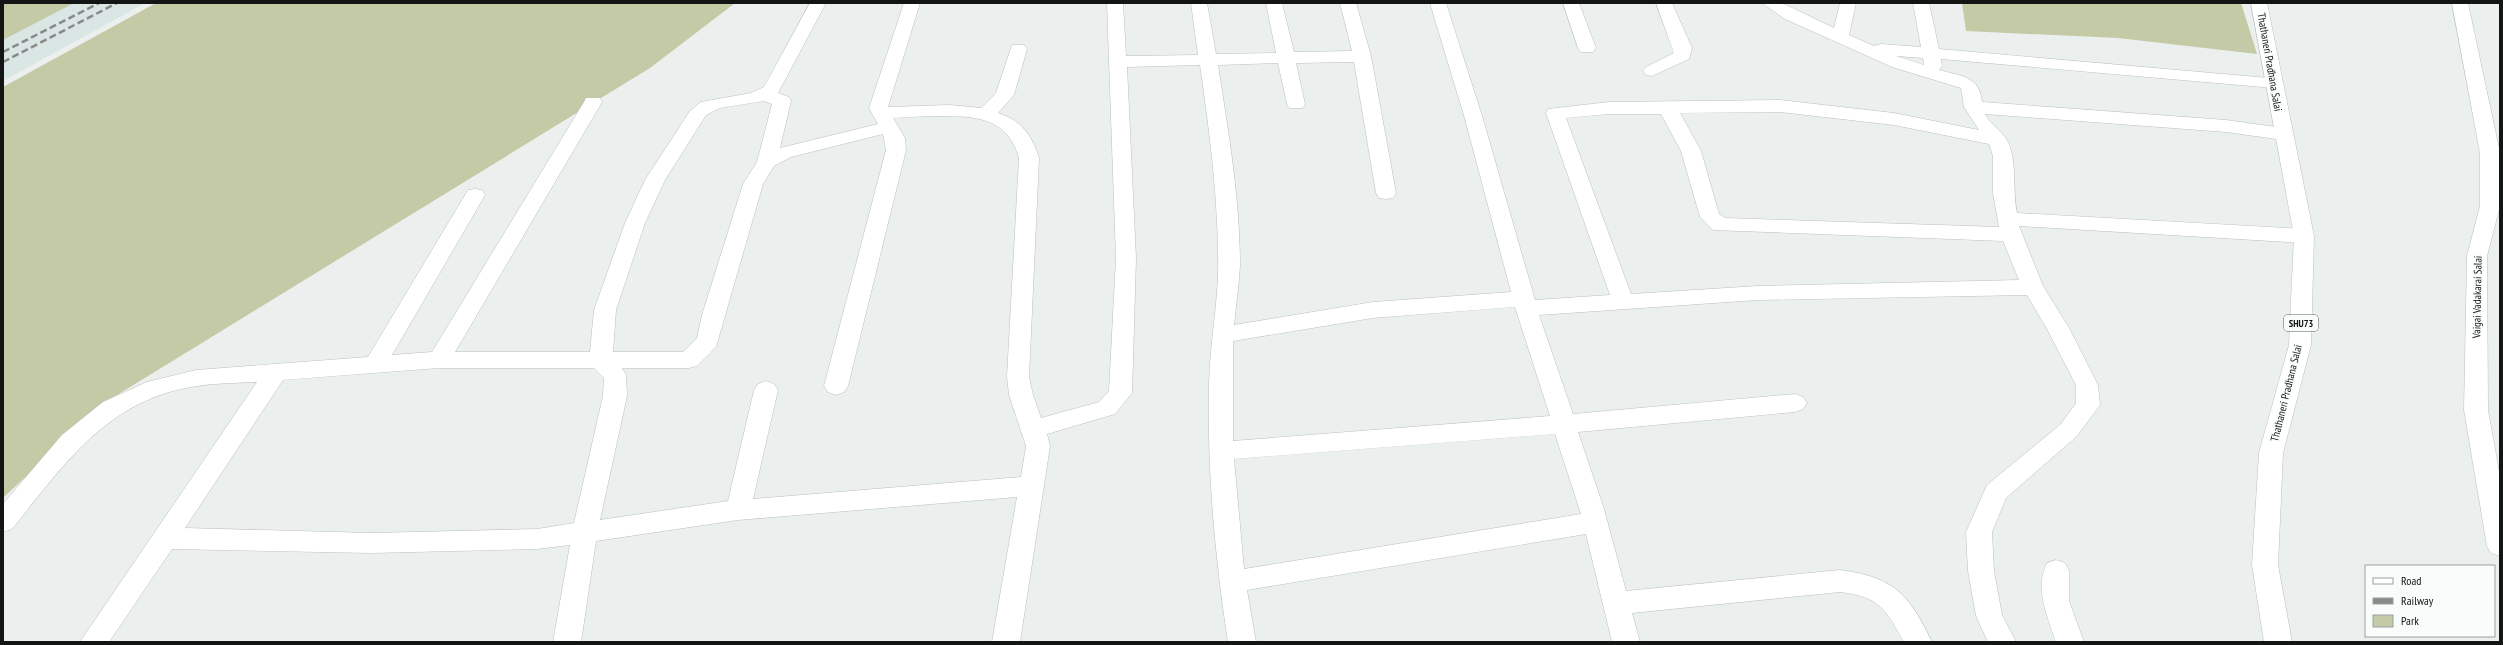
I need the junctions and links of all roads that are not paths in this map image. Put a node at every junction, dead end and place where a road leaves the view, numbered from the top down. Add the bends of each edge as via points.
1 (818, 3) edge
2 (912, 3) edge
3 (1115, 3) edge
4 (1200, 3) edge
5 (1274, 3) edge
6 (1348, 3) edge
7 (1438, 3) edge
8 (1571, 3) edge
9 (1664, 3) edge
10 (1770, 3) edge
11 (1848, 3) edge
12 (1920, 3) edge
13 (2259, 3) edge
14 (2460, 3) edge
15 (1840, 36) junction
16 (1587, 48) dead end
17 (1866, 48) junction
18 (1018, 49) dead end
19 (1932, 53) junction
20 (1362, 56) junction
21 (1286, 58) junction
22 (1208, 60) junction
23 (1117, 62) junction
24 (1652, 70) dead end
25 (1935, 76) junction
26 (2274, 83) junction
27 (764, 95) junction
28 (593, 102) dead end
29 (1296, 104) dead end
30 (1973, 107) junction
31 (1675, 108) junction
32 (985, 115) junction
33 (884, 120) junction
34 (2283, 134) junction
35 (1997, 140) junction
36 (767, 162) junction
37 (1386, 193) dead end
38 (475, 195) dead end
39 (2009, 226) junction
40 (2304, 236) junction
41 (2033, 287) junction
42 (1623, 301) junction
43 (1525, 304) junction
44 (1223, 335) junction
45 (439, 360) junction
46 (601, 361) junction
47 (375, 365) junction
48 (276, 372) junction
49 (836, 386) dead end
50 (766, 390) dead end
51 (1795, 403) dead end
52 (1564, 424) junction
53 (1034, 429) junction
54 (1222, 451) junction
55 (1032, 486) junction
56 (738, 510) junction
57 (3, 522) edge
58 (1595, 522) junction
59 (585, 532) junction
60 (165, 538) junction
61 (2500, 546) edge
62 (2056, 571) dead end
63 (1232, 582) junction
64 (1616, 603) junction
65 (94, 642) edge
66 (566, 642) edge
67 (1006, 642) edge
68 (1242, 642) edge
69 (1626, 642) edge
70 (1918, 642) edge
71 (2002, 642) edge
72 (2070, 642) edge
73 (2278, 642) edge

1 - 27 street via 771,90
2 - 33 street via 880,97
3 - 23 street
4 - 22 street
5 - 21 street
6 - 20 street
7 - 43 street via 1474,119
8 - 16 street
9 - 24 street via 1683,48 1683,56
10 - 15 street
11 - 15 street
12 - 19 street
13 - 26 street, Thathaneri Pradhana Salai / SHU73
14 - 61 street, Vaigai Vadakarai Salai via 2490,152 2490,206 2477,256 2476,410
15 - 17 street
17 - 19 street
17 - 25 street
18 - 32 street via 1004,95
19 - 25 street
19 - 26 street
20 - 21 street
20 - 37 street
21 - 22 street
21 - 29 street
22 - 23 street
22 - 44 street via 1219,134 1229,255
23 - 53 street via 1126,258 1120,393 1107,408
25 - 30 street via 1967,84 1972,91
26 - 34 street, Thathaneri Pradhana Salai / SHU73
27 - 36 street via 782,101
27 - 46 street via 757,98 719,101 699,111 655,180 636,223 605,310
28 - 45 street
30 - 34 street via 2226,126
30 - 35 street via 1986,129
31 - 35 street via 1780,106 1839,111 1894,119
31 - 39 street via 1670,111 1671,116 1691,151 1710,217 1720,225
31 - 42 street via 1609,108 1556,113
32 - 33 street via 941,111
32 - 53 street via 997,118 1015,128 1024,140 1029,158 1018,377 1021,395
33 - 36 street via 784,153
33 - 49 street via 895,138 896,150
34 - 40 street, Thathaneri Pradhana Salai / SHU73
35 - 39 street via 2003,156 2003,193
36 - 46 street via 753,184 713,315 708,341 689,360
38 - 47 street
39 - 40 street
39 - 41 street
40 - 73 street, Thathaneri Pradhana Salai / SHU73 via 2300,345 2271,453 2265,565
41 - 42 street via 1758,293
41 - 71 street via 2058,328 2087,385 2088,405 2069,430 1996,492 1979,532 1981,571 1989,616
42 - 43 street
43 - 44 street via 1373,310
43 - 52 street
44 - 54 street
45 - 46 street
45 - 47 street
46 - 59 street via 615,375 615,396
47 - 48 street
48 - 57 street via 196,378 155,388 111,408 70,441
48 - 60 street
50 - 56 street
51 - 52 street
52 - 54 street
52 - 58 street
53 - 55 street via 1038,446
54 - 63 street via 1222,496
55 - 56 street
55 - 67 street
56 - 59 street
58 - 63 street
58 - 64 street
59 - 60 street via 536,540 371,543
59 - 66 street
60 - 65 street
62 - 72 street via 2056,601
63 - 68 street
64 - 69 street
64 - 70 street via 1840,581 1864,583 1879,588 1893,601

